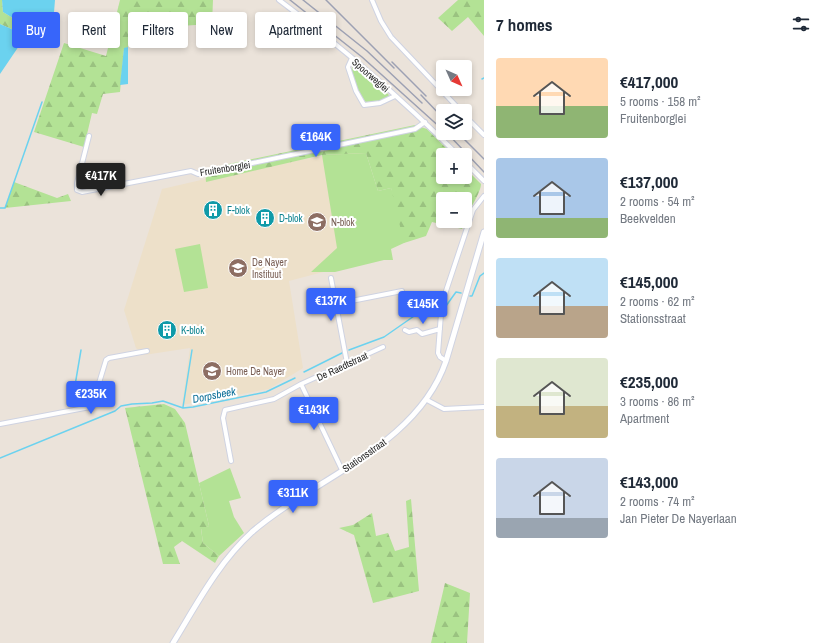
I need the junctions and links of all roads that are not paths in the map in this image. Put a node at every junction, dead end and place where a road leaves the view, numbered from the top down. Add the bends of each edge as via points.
1 (279, 0) edge
2 (372, 0) edge
3 (352, 58) junction
4 (395, 96) junction
5 (454, 104) edge
6 (425, 122) junction
7 (472, 123) edge
8 (89, 136) dead end
9 (484, 136) edge
10 (451, 148) edge
11 (472, 169) edge
12 (484, 180) edge
13 (484, 197) edge
14 (484, 232) edge
15 (331, 278) dead end
16 (402, 291) dead end
17 (336, 304) junction
18 (440, 329) junction
19 (405, 330) dead end
20 (383, 347) dead end
21 (146, 351) dead end
22 (446, 361) junction
23 (347, 364) junction
24 (301, 384) junction
25 (426, 400) junction
26 (484, 407) edge
27 (0, 424) edge
28 (231, 461) dead end
29 (342, 470) junction
30 (173, 643) edge

1 - 3 street, Spoorweglei
2 - 5 street via 391,37
3 - 4 street, Spoorweglei
3 - 4 street via 348,67 364,105 380,103
4 - 6 street, Spoorweglei
6 - 8 street, Fruitenborglei via 415,129 205,173 191,171 82,192 77,190 76,183
6 - 10 street, Spoorweglei
7 - 9 street
11 - 12 street
13 - 18 street via 473,210 446,293
14 - 22 street, Stationsstraat
15 - 17 street
16 - 17 street
17 - 23 street
18 - 19 street via 422,334 417,330
18 - 22 street via 439,356
20 - 23 street, De Raedtstraat
21 - 27 street via 106,360 92,406
22 - 25 street, Stationsstraat
23 - 24 street, De Raedtstraat
24 - 28 street, De Raedtstraat via 274,399 225,410 223,418
24 - 29 street
25 - 26 street via 444,409
25 - 29 street, Stationsstraat via 404,425
29 - 30 street, Stationsstraat via 253,532 230,554

